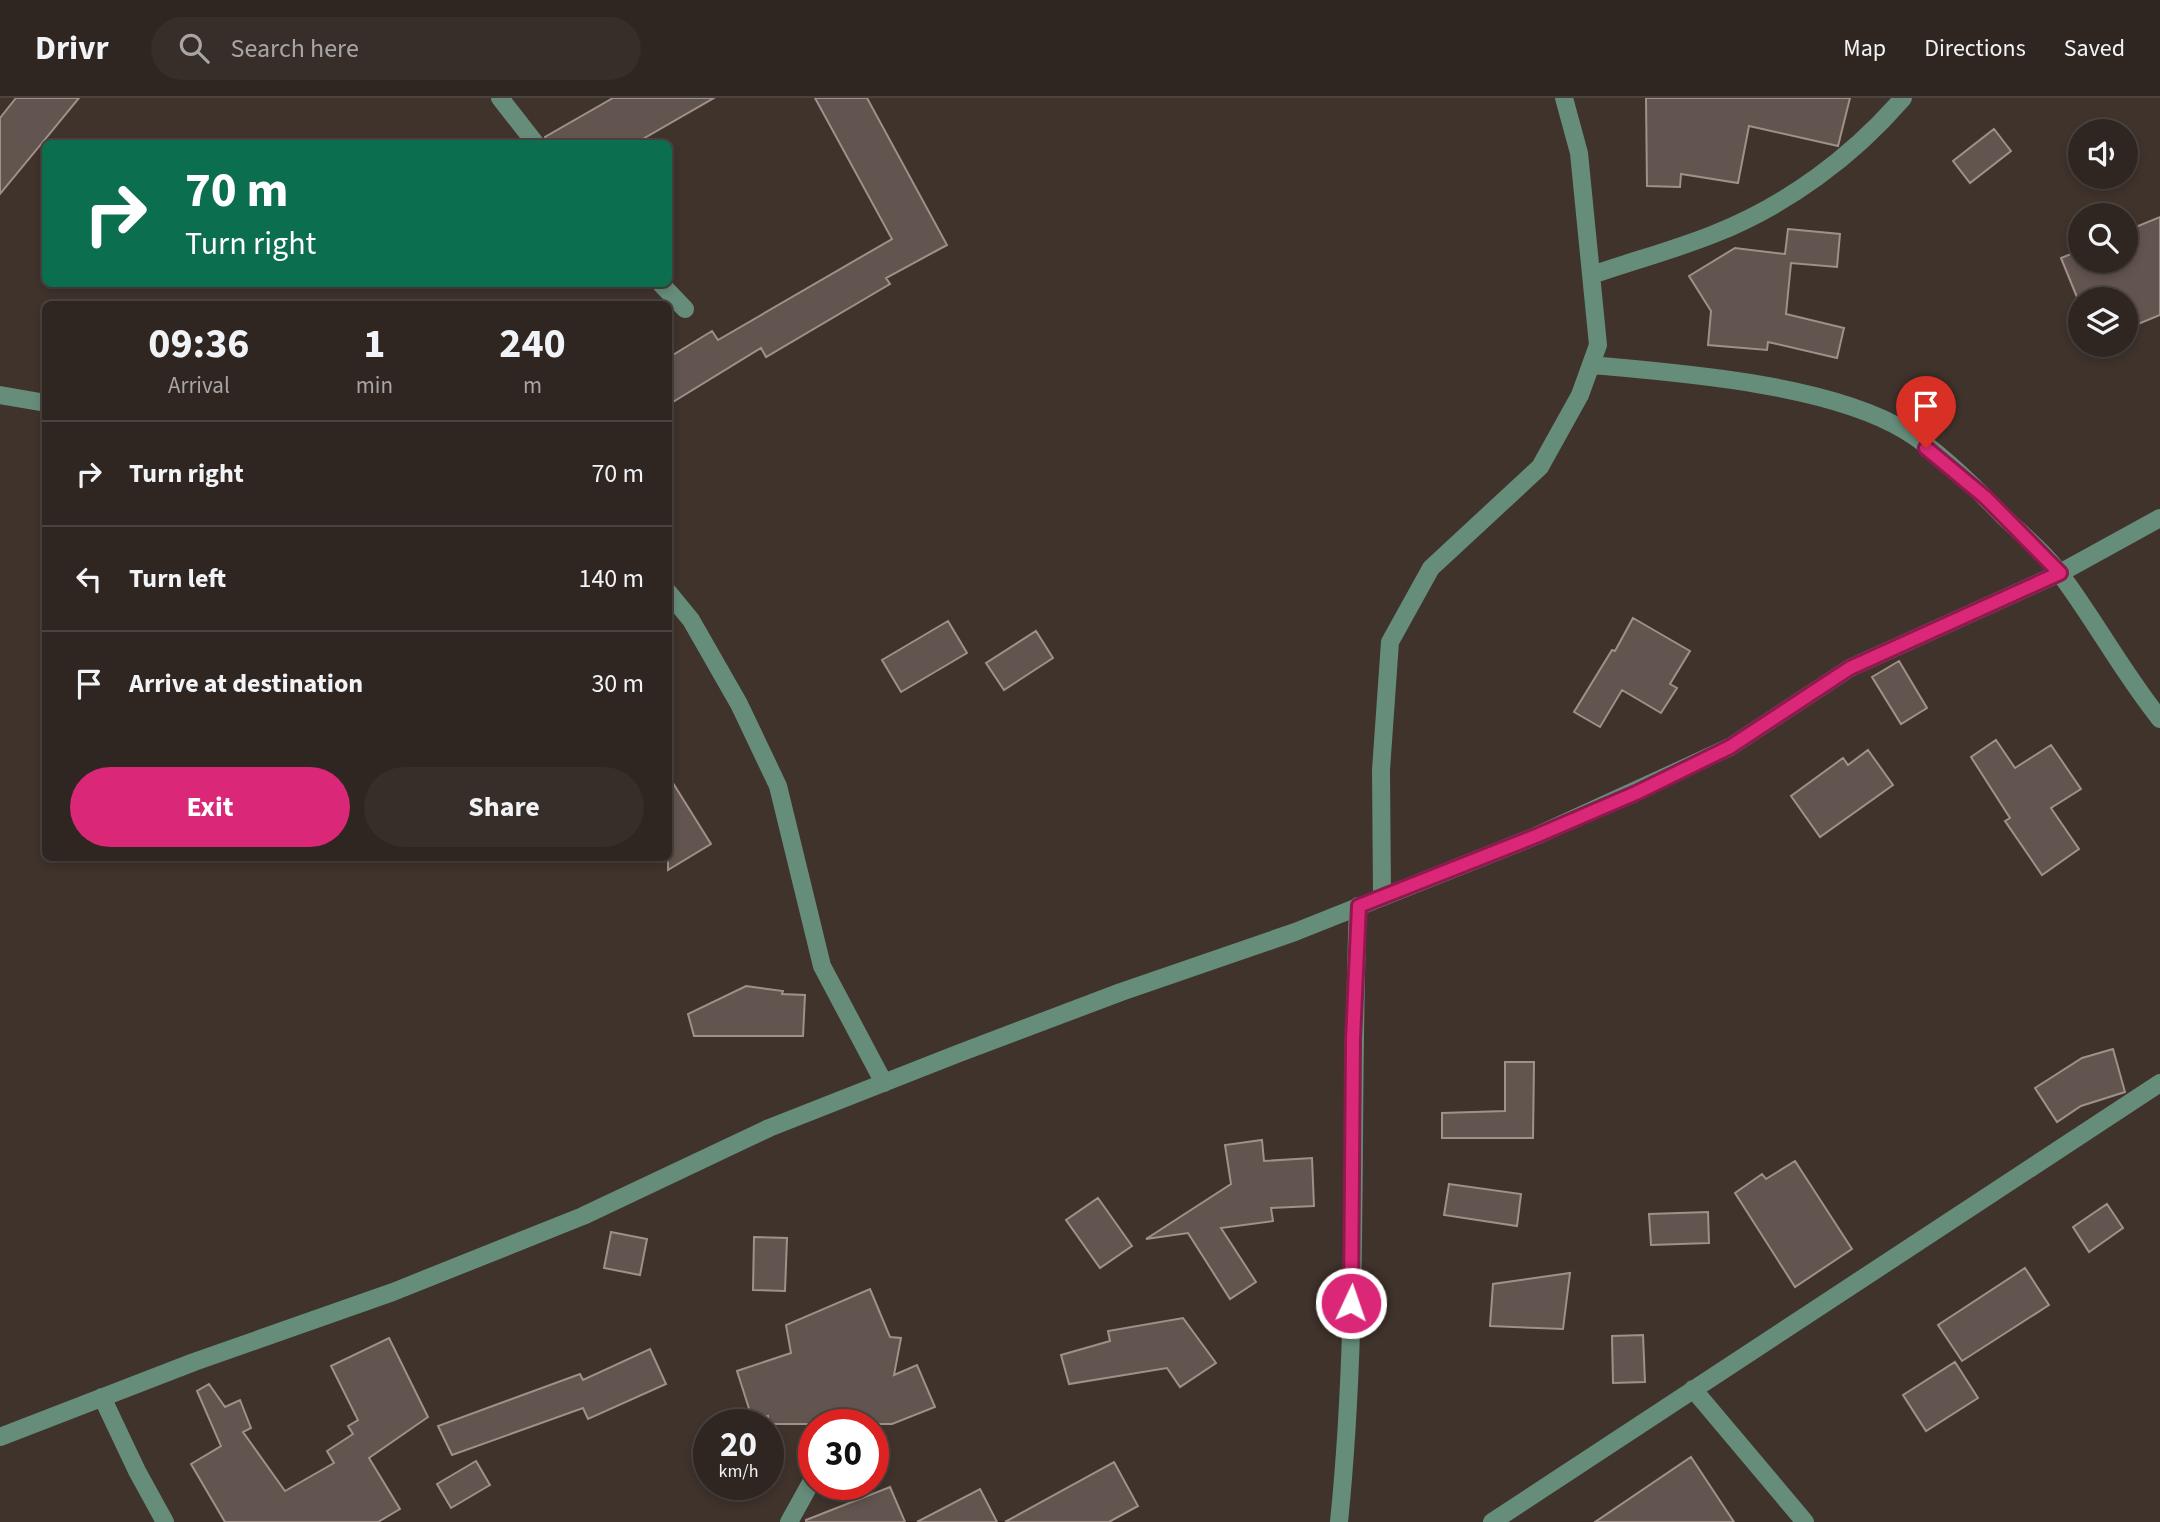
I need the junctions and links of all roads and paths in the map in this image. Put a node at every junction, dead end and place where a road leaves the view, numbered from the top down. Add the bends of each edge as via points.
1 (500, 98) edge
2 (1564, 98) edge
3 (1903, 98) edge
4 (533, 140) edge
5 (1592, 275) junction
6 (664, 287) edge
7 (685, 309) dead end
8 (1591, 365) junction
9 (0, 395) edge
10 (42, 402) edge
11 (2160, 518) edge
12 (2060, 573) junction
13 (672, 597) edge
14 (2160, 719) edge
15 (1382, 896) junction
16 (1359, 906) junction
17 (884, 1083) junction
18 (2160, 1083) edge
19 (1692, 1389) junction
20 (102, 1397) junction
21 (0, 1437) edge
22 (802, 1500) edge
23 (166, 1522) edge
24 (789, 1522) edge
25 (1339, 1522) edge
26 (1492, 1522) edge
27 (1805, 1522) edge

1 - 4 street
2 - 5 street via 1579,153
3 - 5 street via 1872,135 1810,185 1716,233
5 - 8 street via 1598,345
6 - 7 street
8 - 12 street via 1690,374 1852,407 1906,431 1986,498
8 - 15 street via 1580,395 1540,467 1431,568 1391,642 1381,770
9 - 10 street
11 - 12 street
12 - 14 street via 2130,682
12 - 15 street via 1850,668 1730,747 1636,793
13 - 17 street via 691,620 739,704 778,786 822,966
15 - 16 street
16 - 17 street
16 - 25 street via 1353,1039 1354,1253
17 - 20 street via 769,1128 583,1216 393,1292
18 - 19 street
19 - 26 street
19 - 27 street
20 - 21 street
20 - 23 street
22 - 24 street

